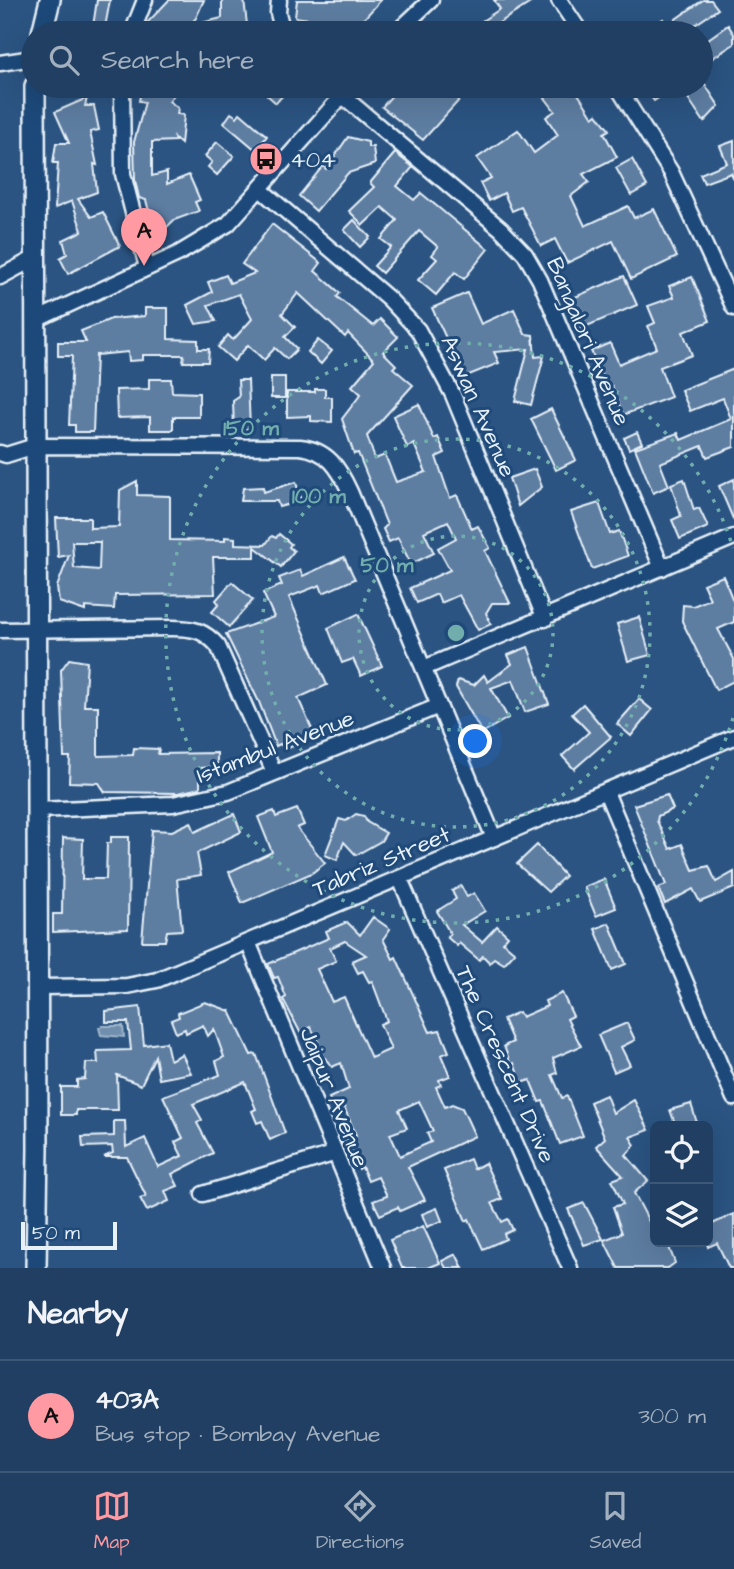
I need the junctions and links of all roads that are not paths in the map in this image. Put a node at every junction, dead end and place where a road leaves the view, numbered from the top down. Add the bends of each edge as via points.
1 (50, 0) edge
2 (145, 0) edge
3 (279, 0) edge
4 (431, 0) edge
5 (559, 0) edge
6 (45, 21) edge
7 (137, 21) edge
8 (282, 21) edge
9 (409, 21) edge
10 (573, 21) edge
11 (21, 60) edge
12 (0, 63) edge
13 (35, 98) edge
14 (122, 98) edge
15 (334, 98) edge
16 (351, 98) edge
17 (625, 98) edge
18 (260, 189) junction
19 (35, 258) junction
20 (147, 267) junction
21 (0, 277) edge
22 (734, 308) edge
23 (38, 319) junction
24 (34, 446) junction
25 (0, 453) edge
26 (734, 537) edge
27 (662, 568) junction
28 (545, 619) junction
29 (35, 629) junction
30 (0, 630) edge
31 (424, 668) junction
32 (439, 706) junction
33 (734, 737) edge
34 (274, 772) junction
35 (606, 792) junction
36 (37, 810) junction
37 (494, 838) junction
38 (400, 879) junction
39 (248, 942) junction
40 (37, 987) junction
41 (734, 1098) edge
42 (333, 1154) junction
43 (203, 1194) dead end
44 (36, 1268) edge
45 (383, 1268) edge
46 (570, 1268) edge

1 - 6 street
2 - 7 street
3 - 8 street
4 - 9 street
5 - 10 street
11 - 12 street
13 - 19 street
14 - 20 street via 123,174
15 - 18 street
16 - 27 street, Bangalori Avenue via 525,254
17 - 22 street via 671,172
18 - 20 street via 210,237
18 - 28 street, Aswan Avenue via 389,299 418,330 453,395
19 - 21 street
19 - 23 street
20 - 23 street
23 - 24 street
24 - 25 street
24 - 29 street
24 - 31 street via 314,448 338,467
26 - 27 street
27 - 28 street
28 - 31 street
29 - 30 street
29 - 34 street via 195,628 208,634 223,656
29 - 36 street
31 - 32 street
32 - 34 street, Istambul Avenue
32 - 37 street
33 - 35 street, Tabriz Street
34 - 36 street, Istambul Avenue via 198,801
35 - 37 street, Tabriz Street
35 - 41 street
36 - 40 street
37 - 38 street, Tabriz Street
38 - 39 street, Tabriz Street
38 - 46 street, The Crescent Drive
39 - 40 street, Tabriz Street via 142,984
39 - 42 street, Jaipur Avenue
40 - 44 street
42 - 43 street
42 - 45 street, Jaipur Avenue

